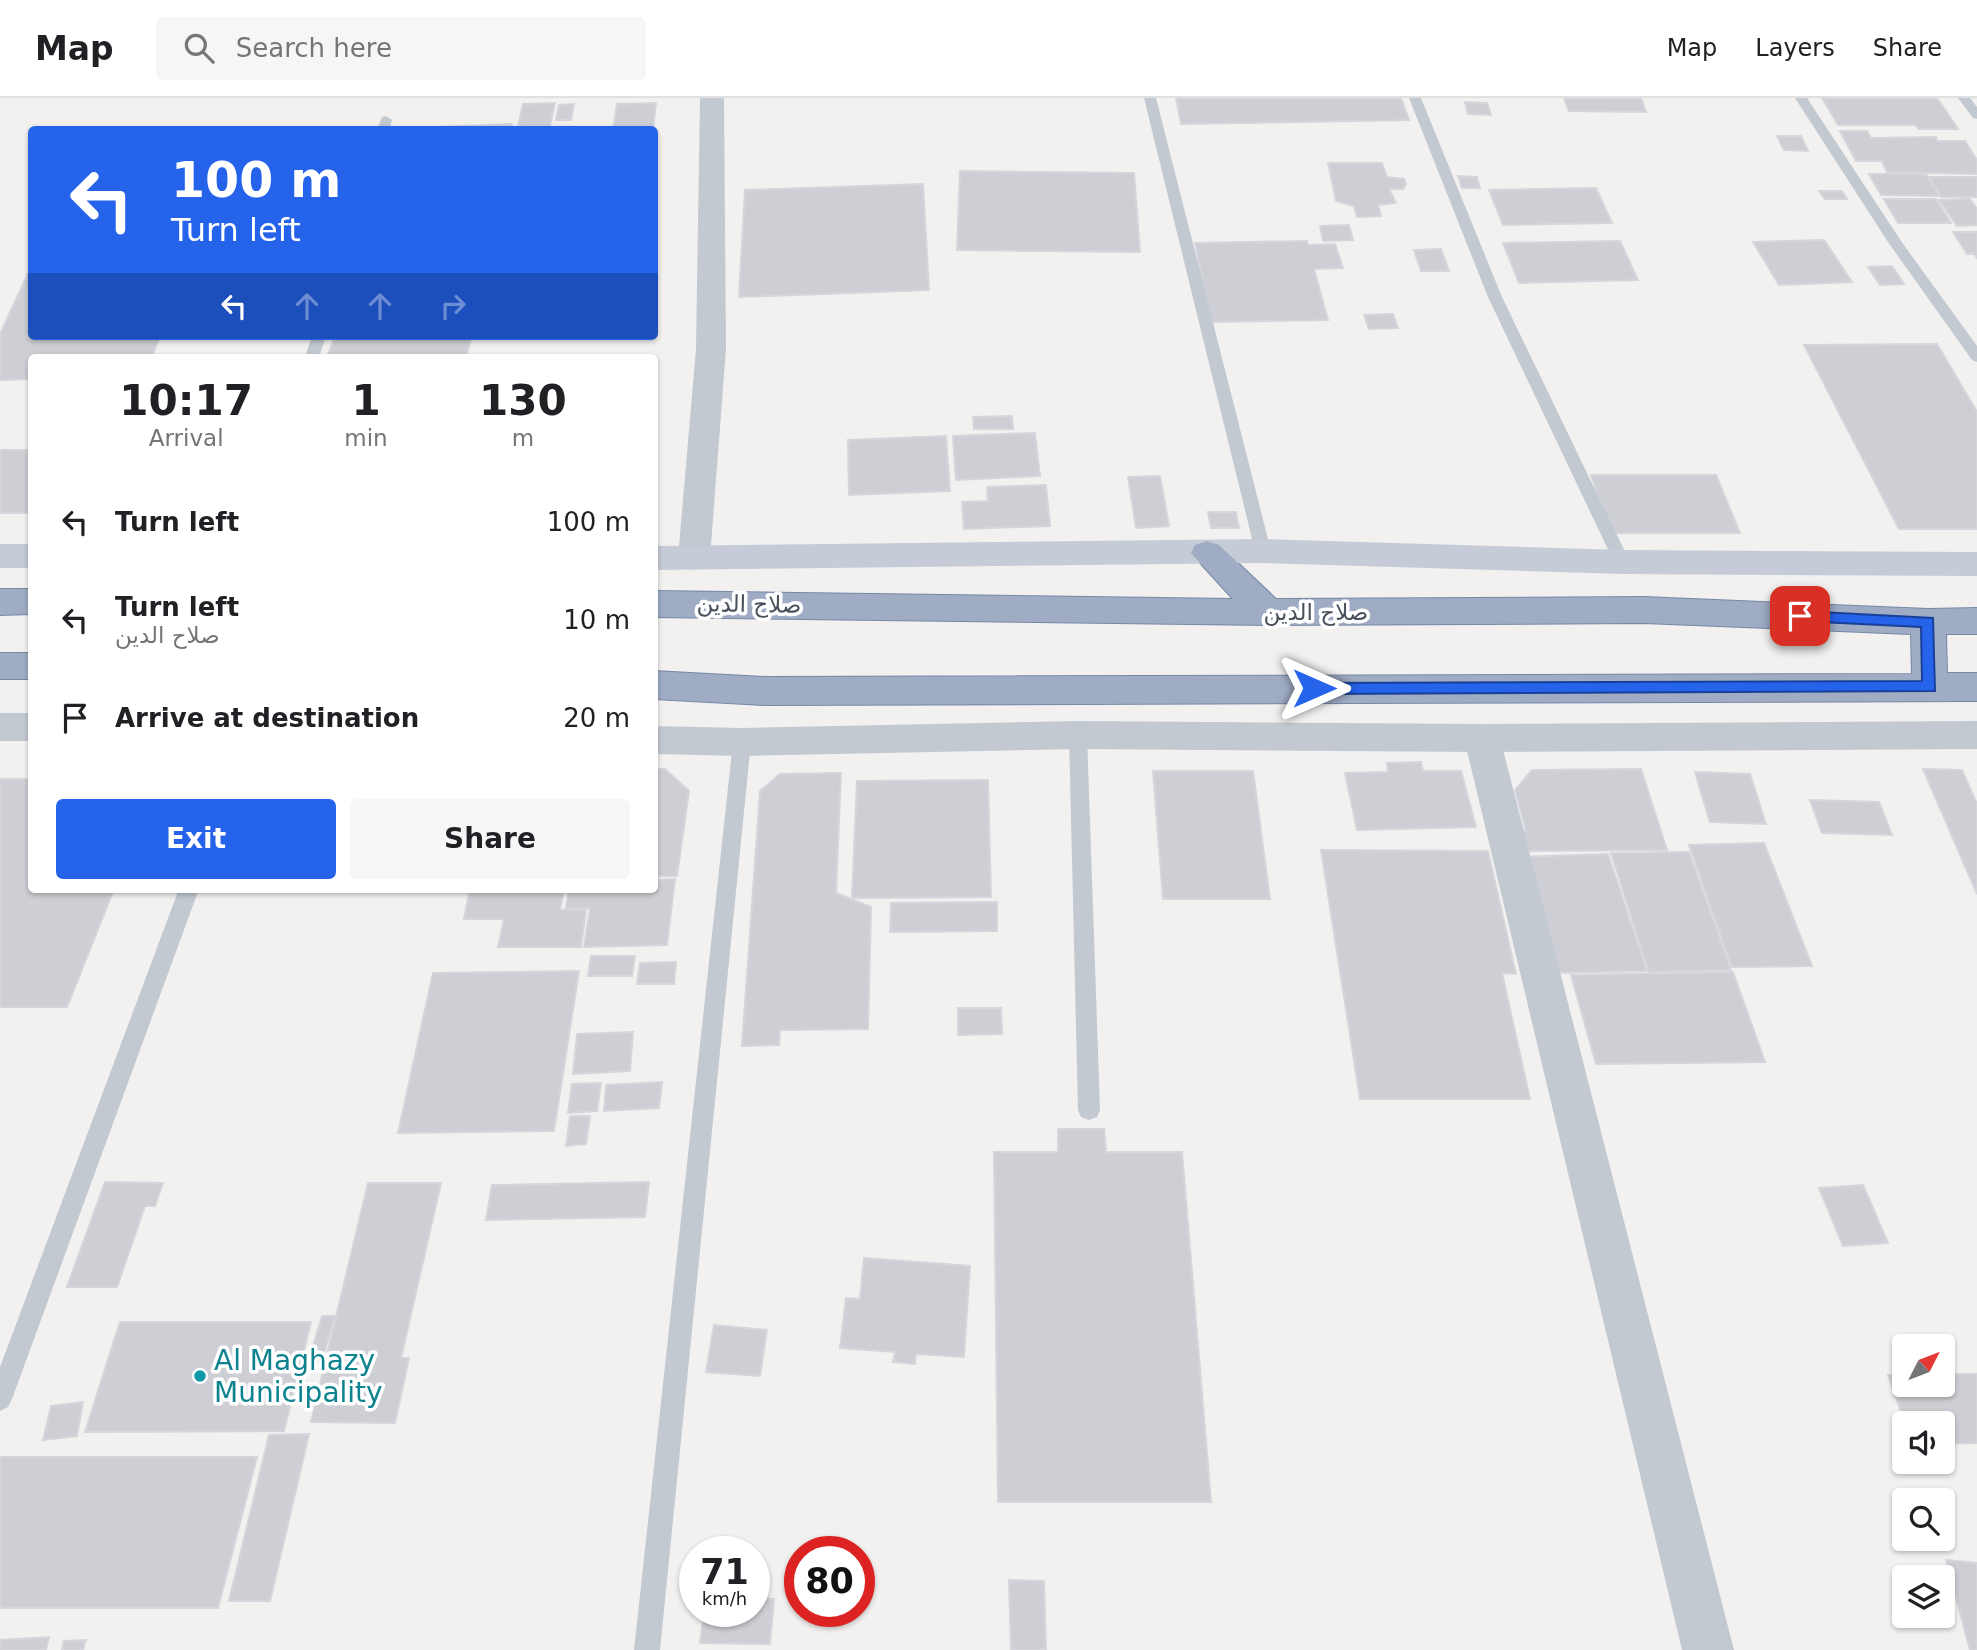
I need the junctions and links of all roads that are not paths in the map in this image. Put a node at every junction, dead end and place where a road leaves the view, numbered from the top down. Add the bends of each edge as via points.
1 (712, 98) edge
2 (1150, 98) edge
3 (1415, 98) edge
4 (1801, 98) edge
5 (1964, 98) edge
6 (1977, 115) edge
7 (1977, 357) edge
8 (1263, 551) junction
9 (1207, 553) junction
10 (0, 556) edge
11 (28, 556) edge
12 (658, 558) edge
13 (694, 558) junction
14 (1622, 562) junction
15 (1977, 564) edge
16 (28, 601) edge
17 (0, 602) edge
18 (658, 604) edge
19 (1268, 612) junction
20 (1977, 621) edge
21 (1928, 622) junction
22 (0, 666) edge
23 (28, 666) edge
24 (658, 685) edge
25 (1930, 687) junction
26 (1977, 687) edge
27 (0, 727) edge
28 (28, 727) edge
29 (1977, 734) edge
30 (1078, 735) junction
31 (1482, 738) junction
32 (658, 740) edge
33 (742, 742) junction
34 (188, 893) edge
35 (1089, 1110) dead end
36 (0, 1399) edge
37 (647, 1650) edge
38 (1708, 1650) edge

1 - 13 street via 710,349
2 - 8 lane
3 - 14 lane via 1495,297
4 - 7 lane
5 - 6 lane
8 - 9 main road
8 - 14 main road
9 - 13 main road
9 - 19 highway
10 - 11 main road
12 - 13 main road
14 - 15 main road
16 - 17 highway
18 - 19 highway, صلاح الدين
19 - 21 highway, صلاح الدين via 1644,610
20 - 21 highway, صلاح الدين
21 - 25 highway
22 - 23 highway
24 - 25 highway via 766,691
25 - 26 highway
27 - 28 street
29 - 31 street
30 - 31 street
30 - 33 street
30 - 35 lane
31 - 38 street
32 - 33 street
33 - 37 lane
34 - 36 lane

